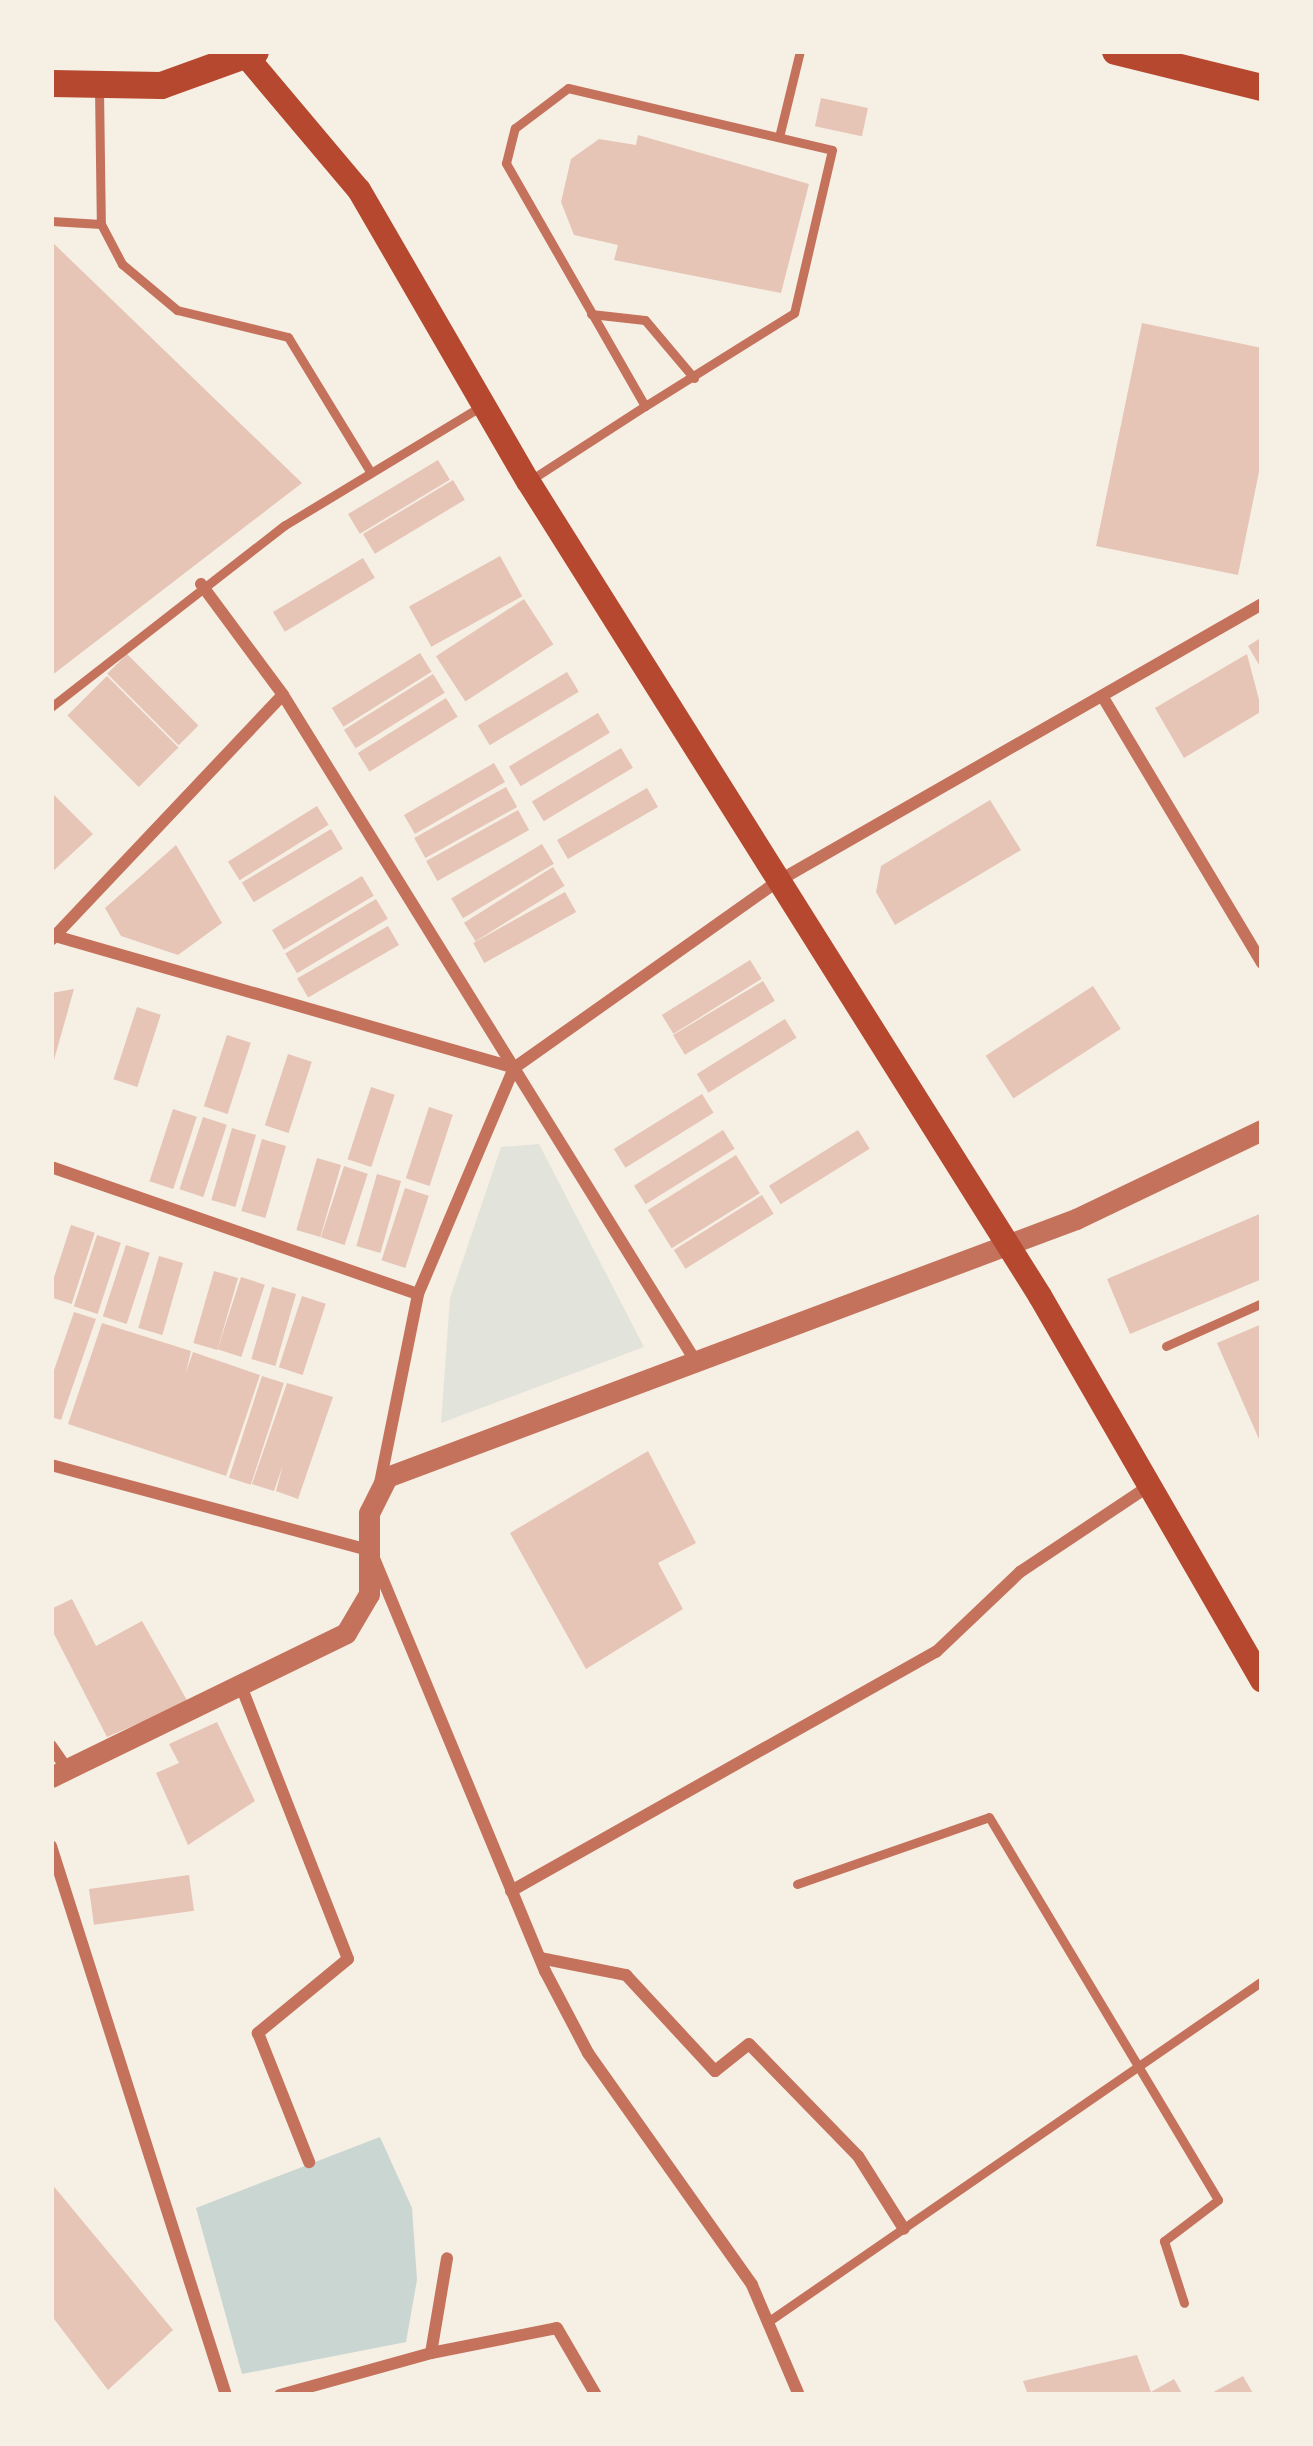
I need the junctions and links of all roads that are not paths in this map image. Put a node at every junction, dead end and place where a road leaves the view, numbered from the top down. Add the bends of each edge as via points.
1 (800, 51) edge
2 (1115, 51) edge
3 (250, 53) edge
4 (1165, 57) edge
5 (51, 83) edge
6 (1262, 87) edge
7 (99, 88) junction
8 (779, 137) junction
9 (51, 221) edge
10 (101, 224) junction
11 (591, 314) junction
12 (694, 378) junction
13 (483, 405) junction
14 (645, 406) junction
15 (370, 473) junction
16 (528, 481) junction
17 (201, 584) junction
18 (1262, 604) edge
19 (283, 695) junction
20 (1104, 699) junction
21 (51, 706) edge
22 (780, 880) junction
23 (53, 938) edge
24 (1262, 963) edge
25 (514, 1068) junction
26 (1262, 1130) edge
27 (51, 1167) edge
28 (1005, 1238) junction
29 (418, 1294) junction
30 (1262, 1304) edge
31 (1166, 1346) dead end
32 (693, 1357) junction
33 (51, 1465) edge
34 (380, 1485) junction
35 (1149, 1486) junction
36 (370, 1551) junction
37 (1262, 1681) edge
38 (241, 1686) junction
39 (51, 1746) edge
40 (59, 1773) edge
41 (51, 1846) edge
42 (797, 1884) dead end
43 (511, 1891) junction
44 (540, 1958) junction
45 (1262, 1981) edge
46 (1140, 2066) junction
47 (308, 2162) dead end
48 (904, 2229) junction
49 (446, 2258) dead end
50 (1184, 2303) dead end
51 (769, 2321) junction
52 (431, 2353) junction
53 (226, 2395) edge
54 (280, 2395) edge
55 (596, 2395) edge
56 (799, 2395) edge

1 - 8 lane
2 - 4 main road
3 - 7 main road via 161,85
3 - 13 main road via 349,174
4 - 6 main road
5 - 7 main road
7 - 10 lane
8 - 11 lane via 582,88 536,102 506,163
8 - 12 lane via 832,150 794,313
9 - 10 lane
10 - 15 lane via 122,264 177,310 289,337
11 - 12 lane via 645,320
11 - 14 lane
12 - 14 lane
13 - 15 lane
13 - 16 main road
14 - 16 lane
15 - 17 lane
16 - 22 main road
17 - 19 street
17 - 21 lane
18 - 20 street
19 - 23 street
19 - 25 street
20 - 22 street
20 - 24 street
22 - 25 street
22 - 28 main road
23 - 25 street
25 - 29 street
25 - 32 street
26 - 28 street via 1076,1219
27 - 29 street
28 - 32 street
28 - 35 main road
29 - 34 street
30 - 31 lane
32 - 34 street via 419,1460
33 - 36 street
34 - 36 street
35 - 37 main road
35 - 43 street via 1020,1572 936,1652
36 - 38 street via 360,1620
36 - 43 street
38 - 40 street
38 - 47 street via 347,1959 258,2033
39 - 40 street
41 - 53 street
42 - 46 lane via 989,1817
43 - 44 street
44 - 48 street via 626,1976 716,2071 749,2044 858,2156
44 - 51 street via 588,2053
45 - 46 lane
46 - 48 lane
46 - 50 lane via 1218,2200 1164,2241
48 - 51 lane
49 - 52 street
51 - 56 street
52 - 54 street
52 - 55 street via 557,2328

